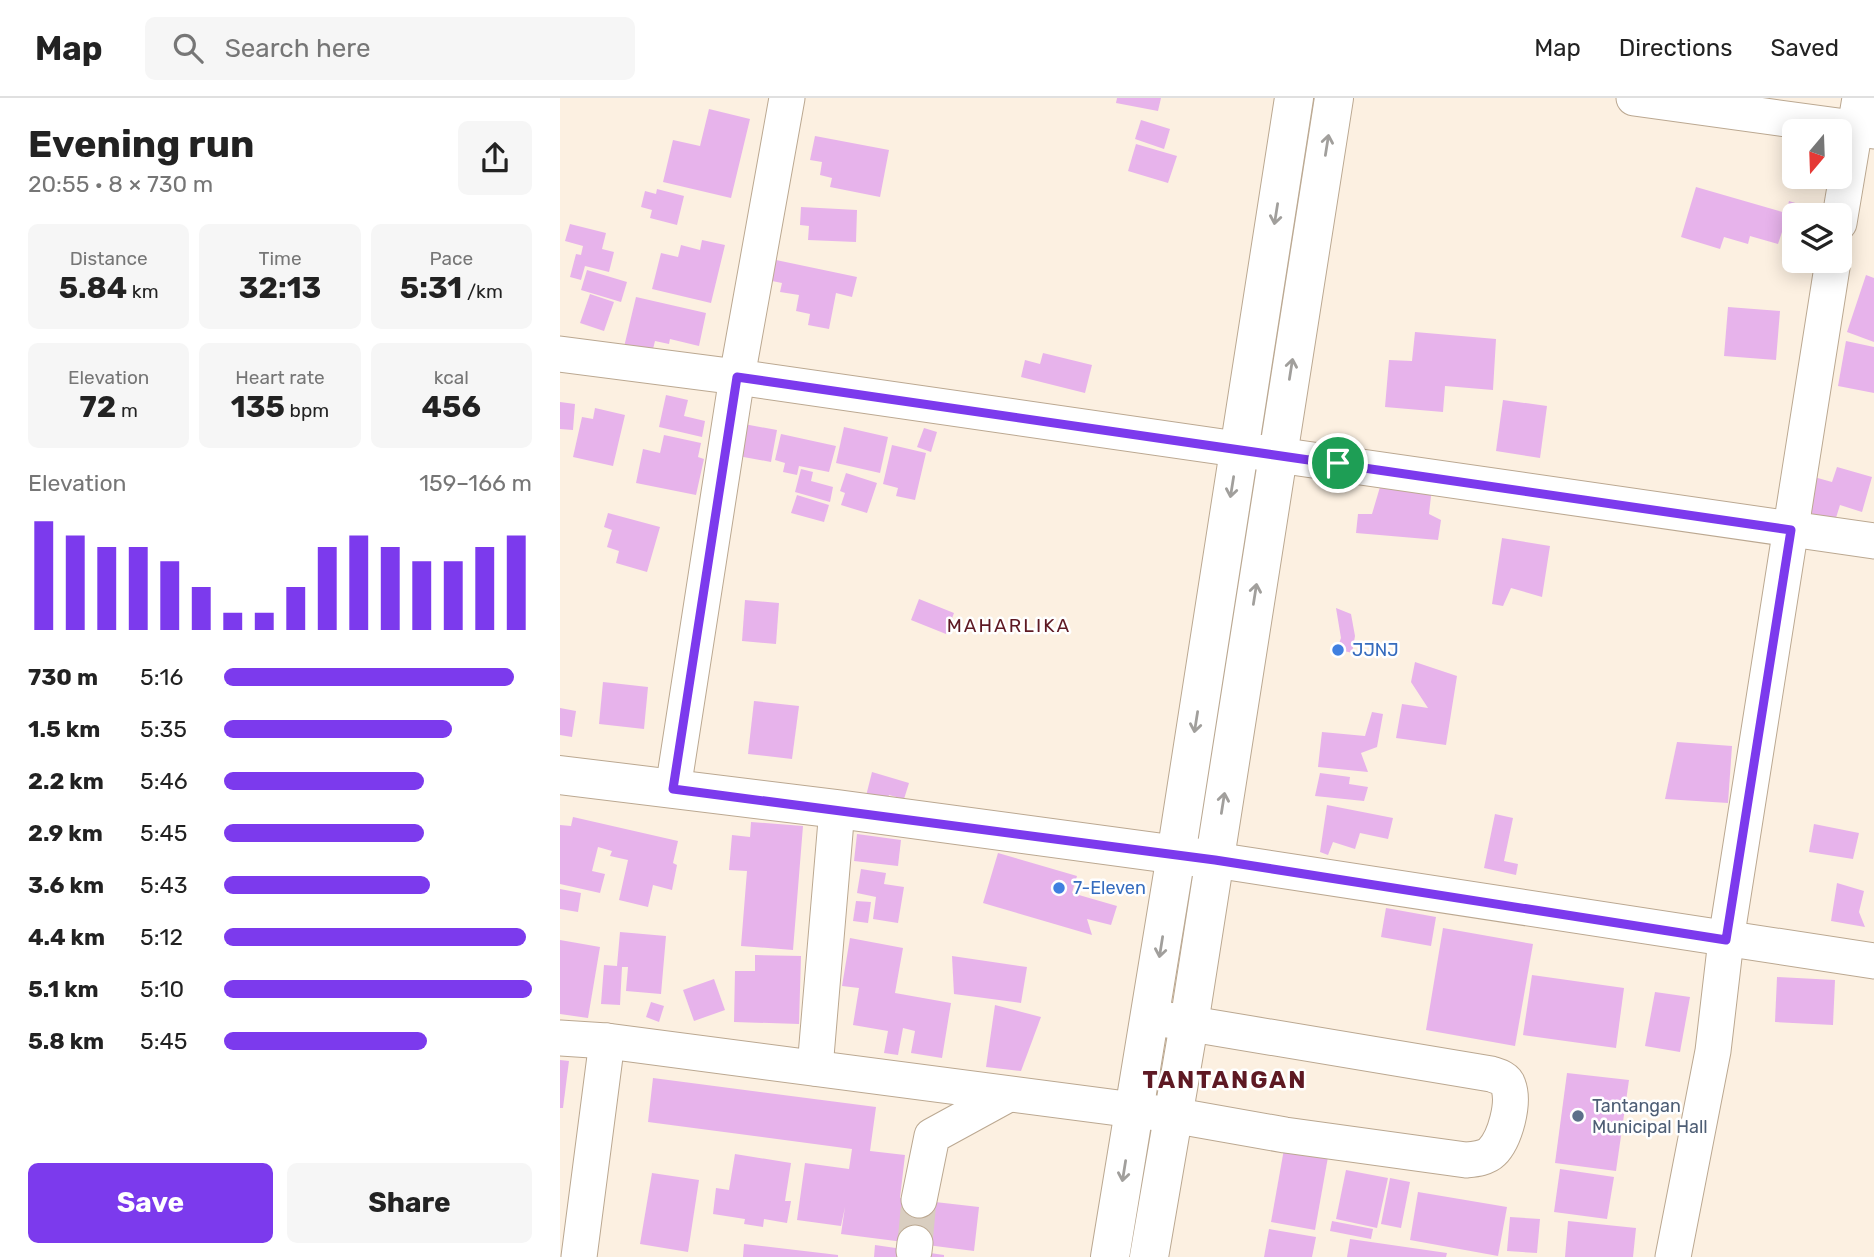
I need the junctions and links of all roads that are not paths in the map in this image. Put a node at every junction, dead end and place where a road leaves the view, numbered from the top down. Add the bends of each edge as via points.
1 (787, 98) edge
2 (1294, 98) edge
3 (1334, 98) edge
4 (1634, 98) edge
5 (1863, 119) edge
6 (1844, 203) edge
7 (1831, 273) edge
8 (560, 354) edge
9 (737, 377) junction
10 (1237, 449) junction
11 (1277, 455) junction
12 (1791, 530) junction
13 (1874, 541) edge
14 (560, 775) edge
15 (673, 789) junction
16 (837, 809) junction
17 (1176, 855) junction
18 (1215, 860) junction
19 (1726, 940) junction
20 (1874, 961) edge
21 (1150, 1017) junction
22 (1189, 1024) junction
23 (560, 1038) edge
24 (607, 1041) junction
25 (815, 1068) junction
26 (1007, 1095) junction
27 (1134, 1111) junction
28 (1172, 1115) junction
29 (919, 1200) tunnel mouth
30 (579, 1257) edge
31 (1110, 1257) edge
32 (1149, 1257) edge
33 (1674, 1257) edge

1 - 9 street
2 -> 10 main road
11 -> 3 main road
4 - 5 street
5 - 6 street
7 - 12 street
8 - 9 street
9 - 10 street
9 - 15 street
10 - 11 street
10 -> 17 main road
11 - 12 street
18 -> 11 main road
12 - 13 street
12 - 19 street
14 - 15 main road
15 - 16 main road
16 - 17 main road
16 - 25 street
17 - 18 main road
17 -> 21 main road
18 - 19 street
18 - 22 main road
19 - 20 street
19 - 33 street via 1713,1051
21 - 22 street
21 - 27 main road
22 - 28 main road
22 - 28 street via 1491,1074 1508,1084 1510,1100 1498,1145 1490,1155 1466,1160 1285,1136
23 - 24 street
24 - 25 street
24 - 30 street
25 - 26 street
26 - 27 street
26 - 29 street via 932,1136
27 - 28 street
27 -> 31 main road
28 - 32 main road

